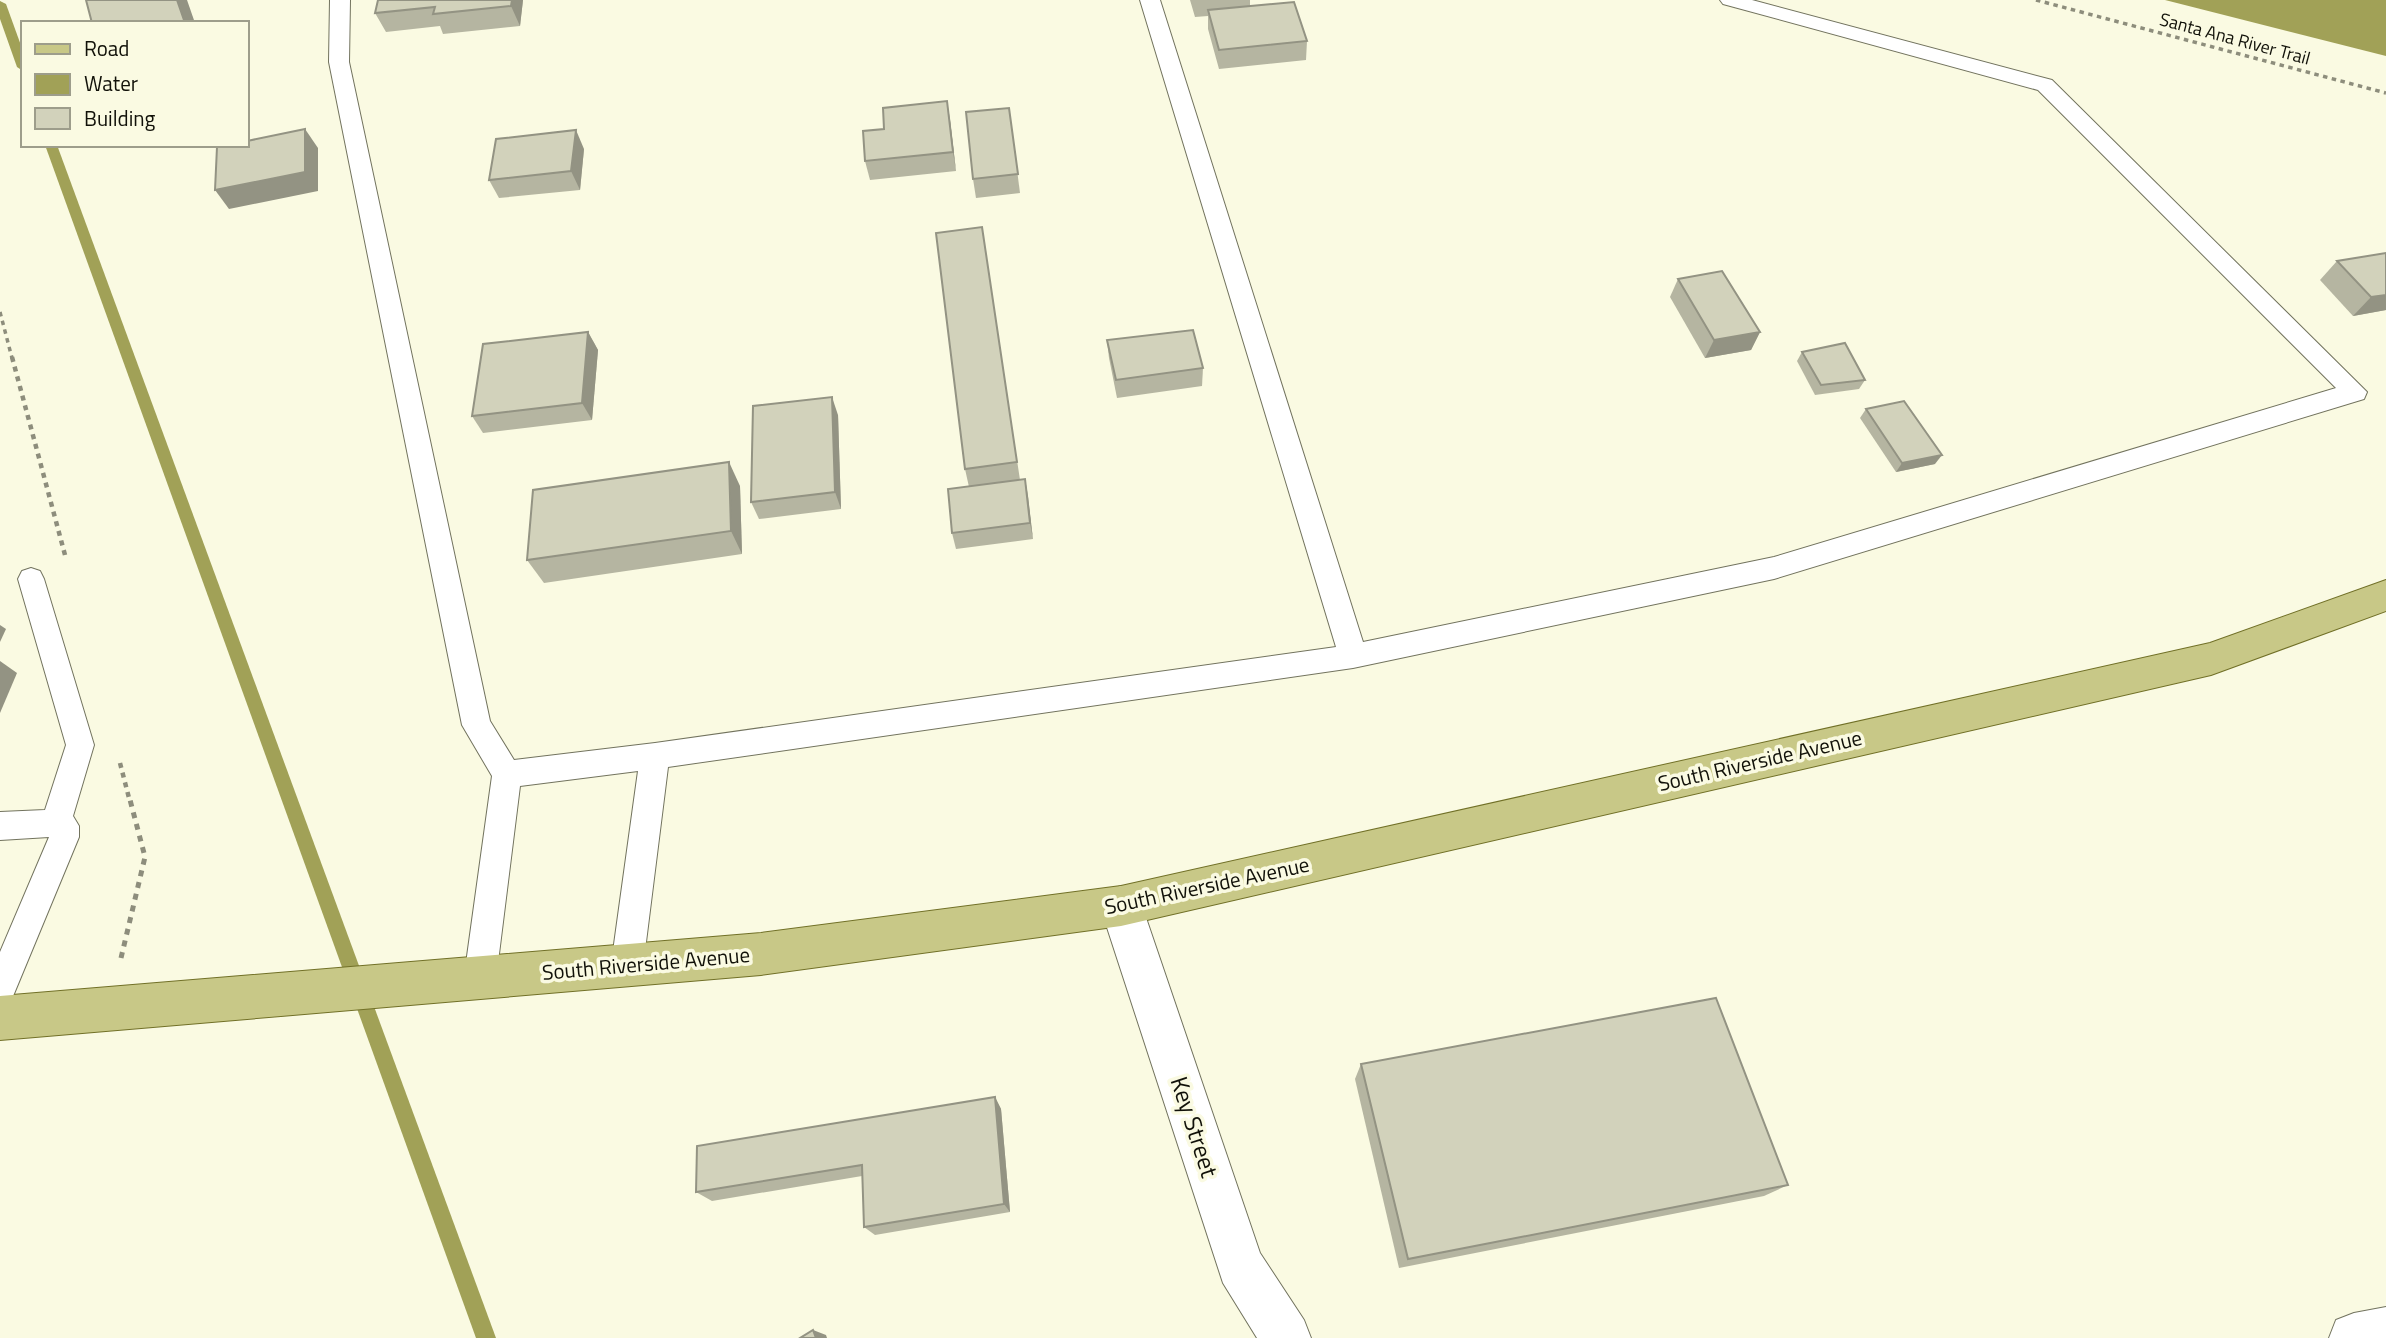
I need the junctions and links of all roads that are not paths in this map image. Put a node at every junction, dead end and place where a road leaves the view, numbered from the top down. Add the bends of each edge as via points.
1 (340, 0) edge
2 (1150, 0) edge
3 (1730, 0) edge
4 (31, 579) dead end
5 (2386, 595) edge
6 (1353, 656) junction
7 (655, 756) junction
8 (507, 774) junction
9 (56, 823) junction
10 (0, 826) edge
11 (1121, 906) junction
12 (626, 966) junction
13 (480, 978) junction
14 (0, 990) edge
15 (0, 1018) edge
16 (2386, 1332) edge
17 (1286, 1338) edge
18 (2354, 1338) edge

1 - 8 lane via 340,62 476,726
2 - 6 lane
3 - 6 lane via 2046,85 2355,392 1774,568
4 - 9 lane via 80,745
5 - 11 main road, South Riverside Avenue via 2211,659
6 - 7 lane
7 - 8 lane
7 - 12 lane
8 - 13 lane
9 - 10 lane
9 - 14 lane via 64,826 64,837
11 - 12 main road, South Riverside Avenue via 761,954
11 - 17 street, Key Street via 1240,1266
12 - 13 main road, South Riverside Avenue
13 - 15 main road, South Riverside Avenue
16 - 18 street

